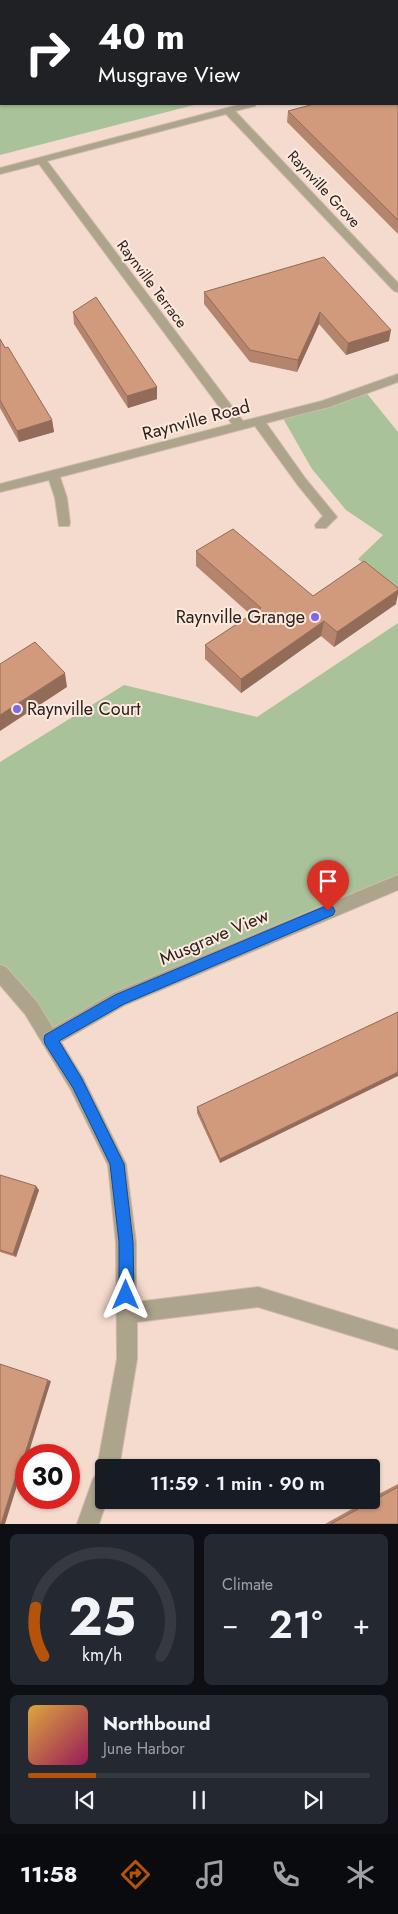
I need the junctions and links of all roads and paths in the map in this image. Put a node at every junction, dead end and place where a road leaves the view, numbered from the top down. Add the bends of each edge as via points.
1 (248, 105) edge
2 (228, 110) junction
3 (41, 160) junction
4 (0, 171) edge
5 (398, 289) edge
6 (398, 378) edge
7 (258, 421) junction
8 (240, 426) junction
9 (54, 476) junction
10 (0, 488) edge
11 (64, 523) dead end
12 (321, 525) dead end
13 (398, 882) edge
14 (0, 973) edge
15 (50, 1039) junction
16 (126, 1313) junction
17 (398, 1340) edge
18 (110, 1459) edge
19 (95, 1504) edge
20 (88, 1524) edge

1 - 2 street
2 - 3 street
2 - 5 street, Raynville Grove
3 - 4 street
3 - 8 street, Raynville Terrace
6 - 7 street, Raynville Road via 325,404
7 - 8 street, Raynville Road
7 - 12 street via 331,517
8 - 9 street, Raynville Road
9 - 10 street, Raynville Road
9 - 11 street
13 - 15 street, Musgrave View via 119,999
14 - 15 street via 31,1008
15 - 16 street via 77,1084 116,1164 126,1242
16 - 17 street via 258,1297
16 - 18 street via 127,1359
19 - 20 street

